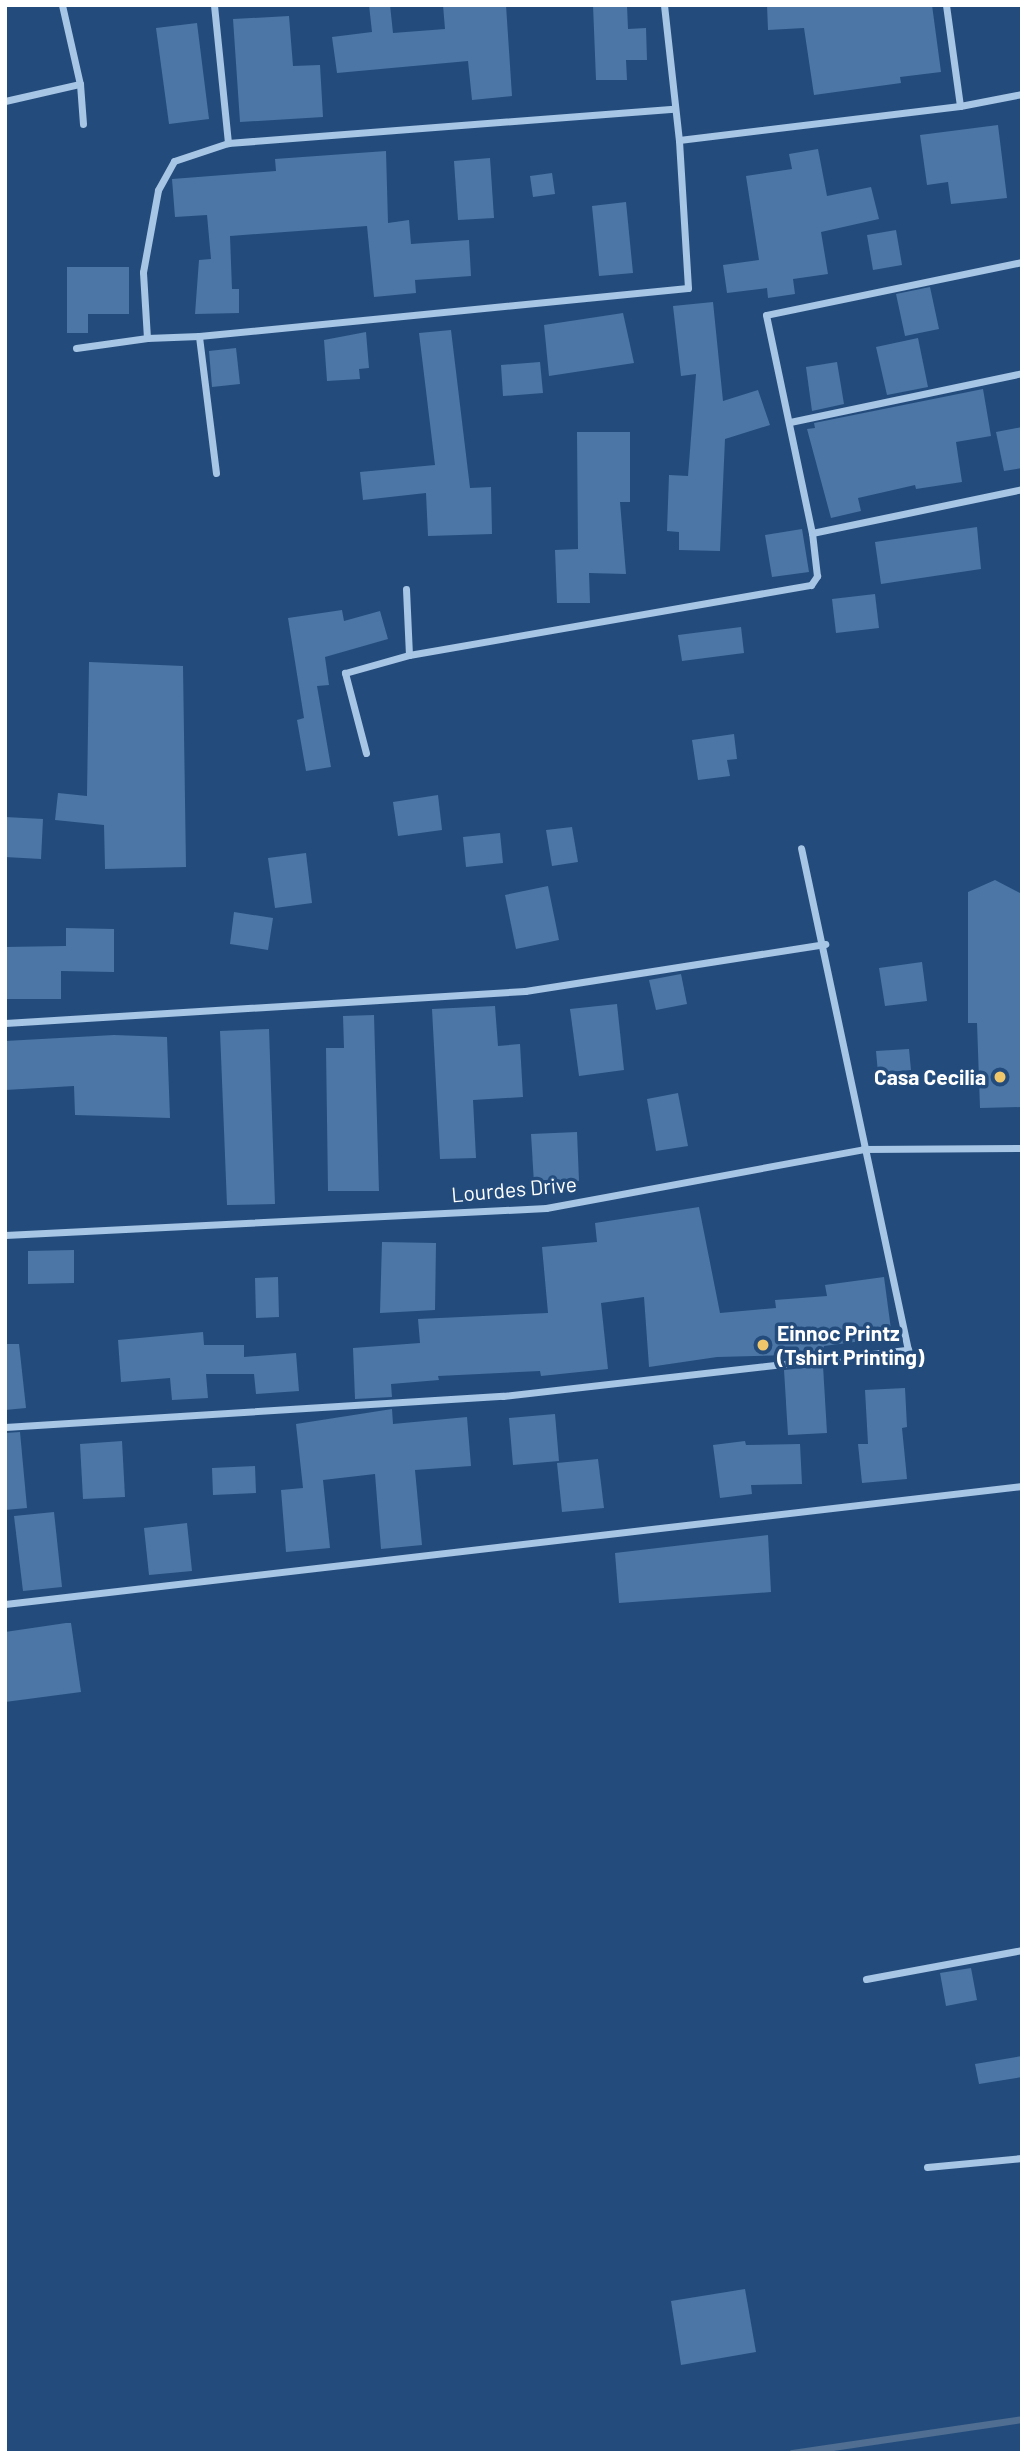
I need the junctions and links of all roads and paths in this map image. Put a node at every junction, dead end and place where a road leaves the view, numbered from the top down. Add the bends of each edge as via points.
1 (62, 5) edge
2 (214, 5) edge
3 (664, 5) edge
4 (946, 5) edge
5 (80, 84) junction
6 (1022, 94) edge
7 (5, 101) edge
8 (960, 106) junction
9 (674, 109) junction
10 (83, 124) dead end
11 (679, 140) junction
12 (228, 143) junction
13 (1022, 262) edge
14 (199, 336) junction
15 (147, 338) junction
16 (76, 348) dead end
17 (1022, 373) edge
18 (790, 422) junction
19 (216, 473) dead end
20 (1022, 489) edge
21 (812, 533) junction
22 (406, 589) dead end
23 (409, 655) junction
24 (366, 753) dead end
25 (802, 848) dead end
26 (825, 944) junction
27 (5, 1023) edge
28 (1022, 1148) edge
29 (863, 1149) junction
30 (5, 1235) edge
31 (5, 1427) edge
32 (1022, 1486) edge
33 (5, 1604) edge
34 (1022, 1950) edge
35 (866, 1979) dead end
36 (1022, 2158) edge
37 (927, 2167) dead end

1 - 5 street
2 - 12 street
3 - 9 street
4 - 8 street
5 - 7 street
5 - 10 street
6 - 8 street
8 - 11 street
9 - 11 street
9 - 12 street
11 - 14 street via 688,288
12 - 15 street via 174,161 158,190 143,272
13 - 18 street via 765,315
14 - 15 street
14 - 19 street
15 - 16 street
17 - 18 street
18 - 21 street
20 - 21 street
21 - 23 street via 817,576 811,585
22 - 23 street
23 - 24 street via 345,673
25 - 26 street
26 - 27 street via 525,991
26 - 29 street
28 - 29 street, Lourdes Drive
29 - 30 street, Lourdes Drive via 546,1208
29 - 31 street via 908,1350 503,1396
32 - 33 street
34 - 35 street
36 - 37 street

